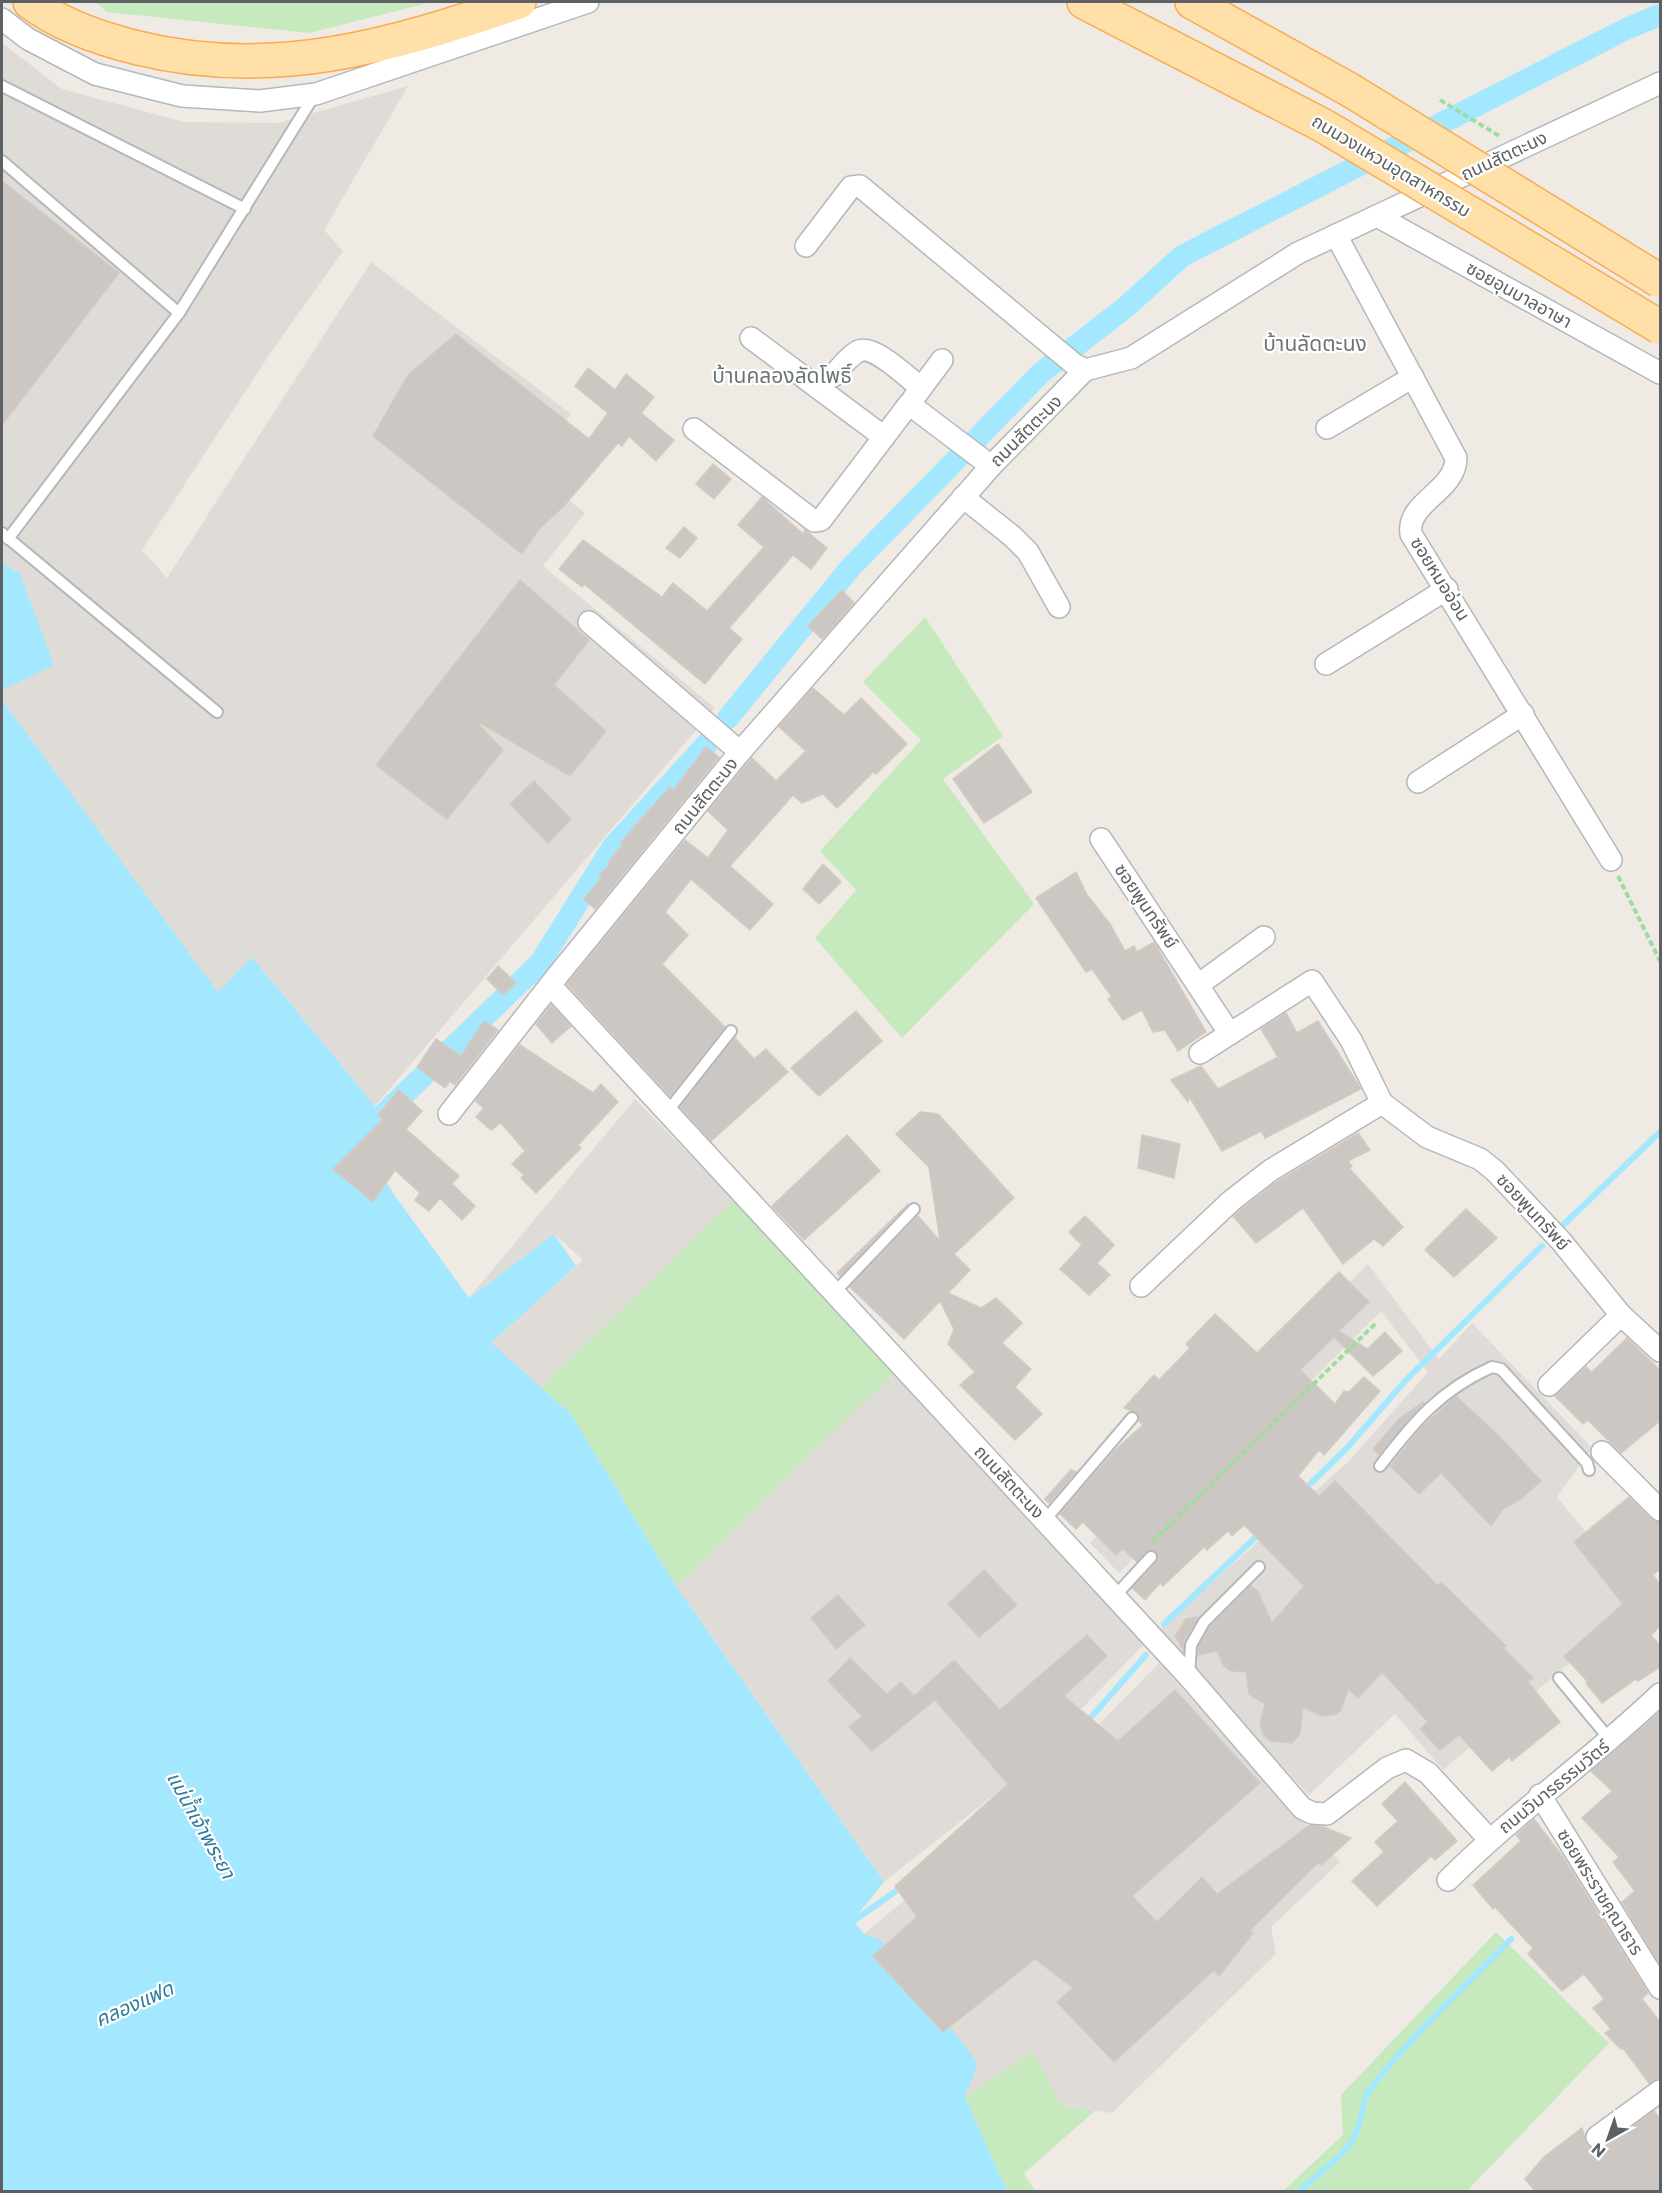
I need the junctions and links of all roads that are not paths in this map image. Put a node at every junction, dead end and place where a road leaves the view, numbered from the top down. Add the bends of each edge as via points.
1 (30, 2) edge
2 (519, 2) edge
3 (588, 2) edge
4 (1084, 2) edge
5 (1123, 2) edge
6 (1192, 2) edge
7 (1218, 2) edge
8 (2, 18) edge
9 (1660, 83) edge
10 (2, 86) edge
11 (1350, 90) junction
12 (316, 94) junction
13 (1324, 126) junction
14 (2, 161) edge
15 (245, 209) junction
16 (1377, 216) junction
17 (1336, 235) junction
18 (806, 246) dead end
19 (1660, 281) edge
20 (178, 313) junction
21 (1660, 327) edge
22 (751, 338) dead end
23 (942, 360) dead end
24 (1080, 367) junction
25 (1660, 373) edge
26 (833, 376) dead end
27 (1413, 376) junction
28 (915, 396) junction
29 (1327, 428) dead end
30 (694, 429) dead end
31 (884, 437) junction
32 (985, 462) junction
33 (963, 497) junction
34 (5, 536) edge
35 (1447, 590) junction
36 (1059, 607) dead end
37 (589, 622) dead end
38 (1326, 664) dead end
39 (217, 712) dead end
40 (1523, 714) junction
41 (740, 752) junction
42 (1418, 782) dead end
43 (1101, 839) dead end
44 (1611, 860) road end
45 (1264, 937) dead end
46 (550, 985) junction
47 (1198, 985) junction
48 (731, 1031) dead end
49 (1230, 1034) junction
50 (1200, 1053) dead end
51 (1382, 1103) junction
52 (667, 1112) junction
53 (449, 1114) dead end
54 (914, 1209) dead end
55 (1141, 1286) dead end
56 (835, 1292) junction
57 (1621, 1315) junction
58 (1660, 1351) edge
59 (1549, 1385) dead end
60 (1132, 1418) dead end
61 (1602, 1452) dead end
62 (1380, 1466) dead end
63 (1589, 1470) dead end
64 (1660, 1510) edge
65 (1045, 1520) junction
66 (1150, 1551) road end
67 (1259, 1567) dead end
68 (1115, 1596) junction
69 (1189, 1677) junction
70 (1558, 1678) dead end
71 (1660, 1694) edge
72 (1611, 1742) junction
73 (1540, 1795) junction
74 (1489, 1839) junction
75 (1448, 1880) dead end
76 (1660, 1988) edge
77 (1660, 2091) edge
78 (1597, 2137) dead end

1 - 2 main road via 102,39 180,58 254,62 327,56 382,44
3 - 12 street
4 - 13 main road
5 - 13 main road, ถนนวงแหวนอุตสาหกรรม
6 - 11 main road
7 - 11 main road
8 - 12 street via 28,39 95,74 182,96 260,101
9 - 16 street, ถนนสัตตะนง
10 - 15 lane
11 - 19 main road, bridge
12 - 15 lane
13 - 21 main road, ถนนวงแหวนอุตสาหกรรม, bridge
14 - 20 lane
15 - 20 lane
16 - 17 street, ถนนสัตตะนง
16 - 25 street, ซอยอุนบาลอาษา
17 - 24 street, ถนนสัตตะนง via 1298,254 1131,358
17 - 27 street, ซอยหมออ่อน
18 - 24 street via 851,187 860,186
20 - 34 lane
22 - 31 street
23 - 28 street
24 - 32 street, ถนนสัตตะนง
26 - 28 street via 857,351 864,349 875,352
27 - 29 street
27 - 35 street, ซอยหมออ่อน via 1456,458 1453,476 1416,513 1410,525
28 - 31 street
28 - 32 street via 956,440
30 - 31 street via 814,521 821,520
32 - 33 street, ถนนสัตตะนง
33 - 36 street via 1028,552
33 - 41 street, ถนนสัตตะนง
34 - 39 lane
35 - 38 street
35 - 40 street, ซอยหมออ่อน
37 - 41 street
40 - 42 street
40 - 44 street, ซอยหมออ่อน
41 - 46 street, ถนนสัตตะนง
43 - 47 street, ซอยพูนทรัพย์
45 - 47 street
46 - 52 street, ถนนสัตตะนง
46 - 53 street, ถนนสัตตะนง
47 - 49 street, ซอยพูนทรัพย์
48 - 52 lane
49 - 50 street, ซอยพูนทรัพย์
49 - 51 street, ซอยพูนทรัพย์ via 1312,981 1351,1040
51 - 55 street via 1263,1176
51 - 57 street, ซอยพูนทรัพย์ via 1427,1137 1480,1159 1495,1171 1561,1241
52 - 56 street, ถนนสัตตะนง
54 - 56 lane
56 - 65 street, ถนนสัตตะนง
57 - 58 street, ซอยพูนทรัพย์
57 - 59 street
60 - 65 lane
61 - 64 street
62 - 63 lane via 1415,1420 1439,1397 1492,1367 1501,1369 1587,1463
65 - 68 street, ถนนสัตตะนง
66 - 68 lane
67 - 69 lane via 1204,1622 1191,1645
68 - 69 street, ถนนสัตตะนง
69 - 74 street, ถนนสัตตะนง via 1302,1808 1327,1814 1387,1768 1406,1760 1428,1773
70 - 72 lane
71 - 72 street, ถนนวิมารธรรมวัตร์
72 - 73 street, ถนนวิมารธรรมวัตร์
73 - 74 street, ถนนวิมารธรรมวัตร์
73 - 76 street, ซอยพระราชคุณาธาร
74 - 75 street, ถนนวิมารธรรมวัตร์
77 - 78 street

